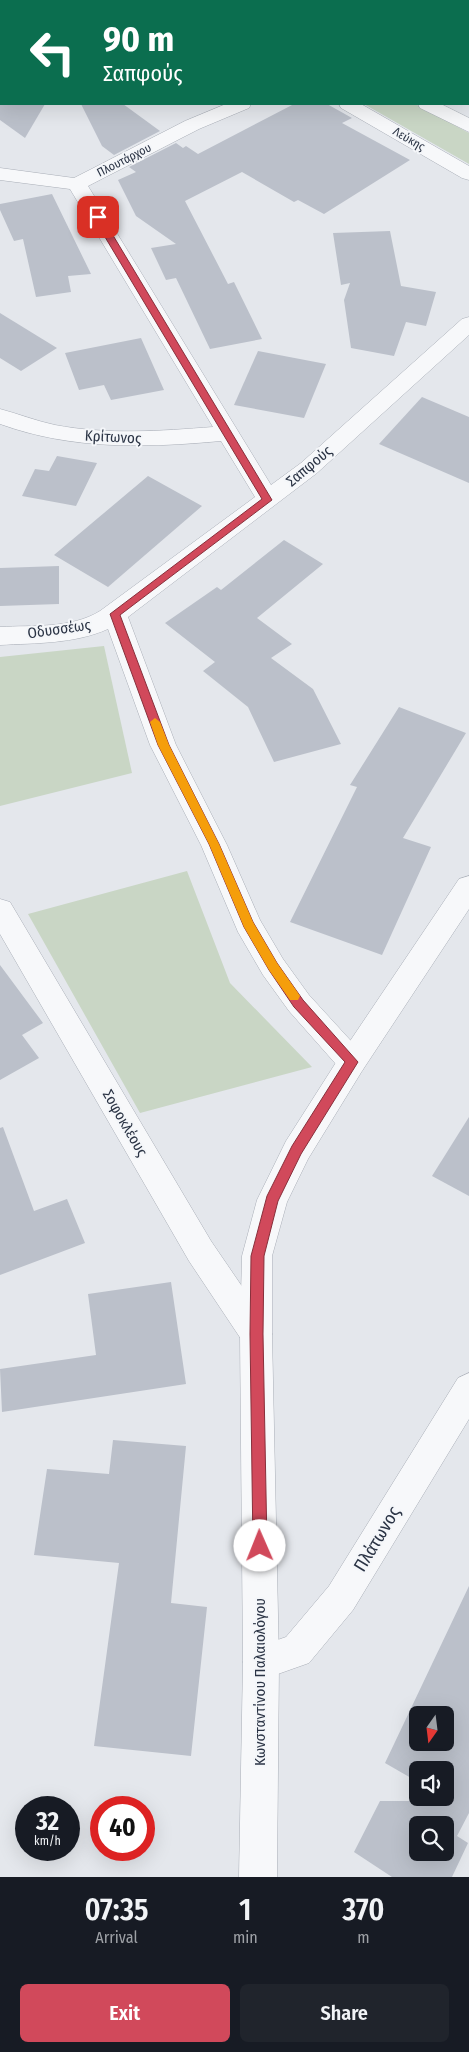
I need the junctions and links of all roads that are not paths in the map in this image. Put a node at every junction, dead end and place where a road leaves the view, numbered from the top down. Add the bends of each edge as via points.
1 (240, 105) edge
2 (350, 105) edge
3 (429, 105) edge
4 (469, 126) edge
5 (0, 174) edge
6 (469, 174) edge
7 (77, 184) junction
8 (469, 324) edge
9 (0, 416) edge
10 (228, 433) junction
11 (268, 500) junction
12 (115, 614) junction
13 (0, 636) edge
14 (469, 887) edge
15 (0, 910) edge
16 (352, 1062) junction
17 (256, 1334) junction
18 (469, 1390) edge
19 (261, 1662) junction
20 (258, 1877) edge

1 - 7 street, Πλουτάρχου via 192,125
2 - 6 street, Λεύκης
3 - 4 street
5 - 7 street
7 - 10 street
8 - 11 street, Σαπφούς via 309,468
9 - 10 street, Κρίτωνος via 50,430 110,438
10 - 11 street
11 - 12 street, Σαπφούς
12 - 13 street, Οδυσσέως via 98,624 77,629
12 - 16 street via 164,745 214,844 248,924 298,1003
14 - 16 street, Κωνσταντίνου Παλαιολόγου
15 - 17 street, Σοφοκλέους via 200,1251
16 - 17 street, Κωνσταντίνου Παλαιολόγου via 297,1150 272,1200 257,1256
17 - 19 street, Κωνσταντίνου Παλαιολόγου
18 - 19 street, Πλάτωνος via 341,1598 297,1651
19 - 20 street, Κωνσταντίνου Παλαιολόγου

